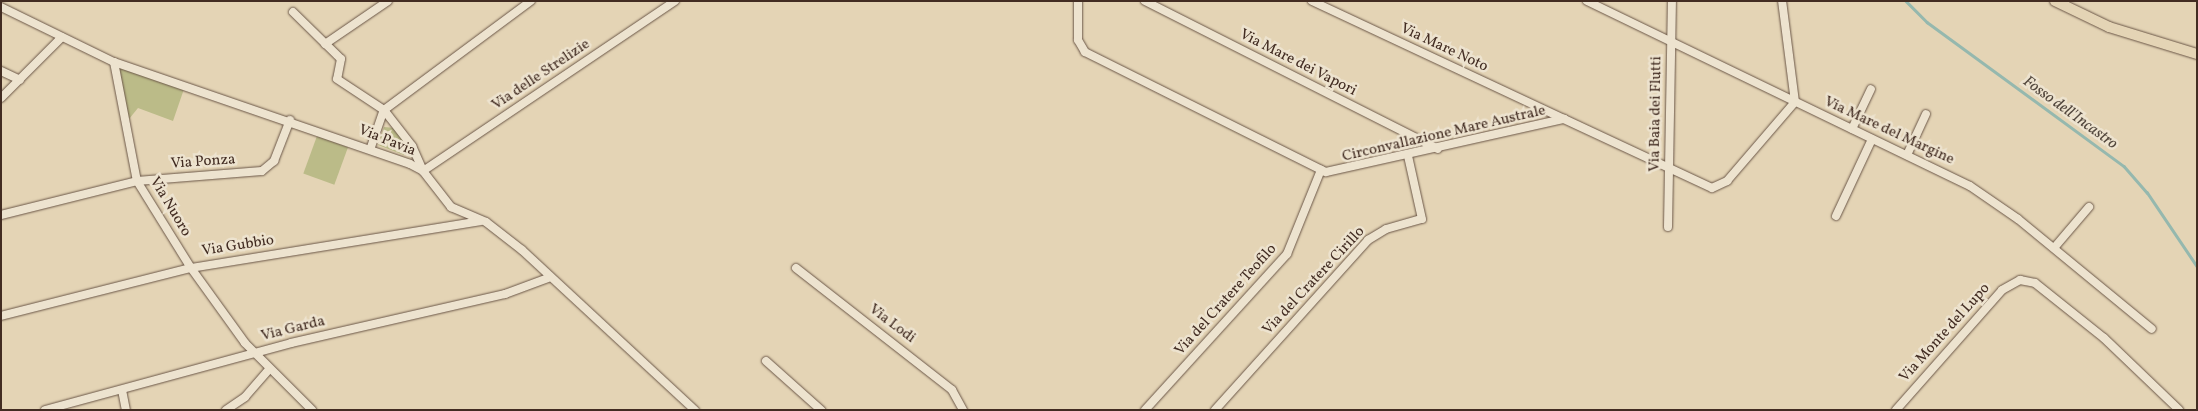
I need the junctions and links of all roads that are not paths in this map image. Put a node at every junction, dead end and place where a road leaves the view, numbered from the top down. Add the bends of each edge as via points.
1 (388, 1) edge
2 (531, 1) edge
3 (675, 1) edge
4 (1078, 1) edge
5 (1145, 1) edge
6 (1312, 1) edge
7 (1587, 1) edge
8 (1672, 1) edge
9 (1782, 1) edge
10 (2055, 1) edge
11 (1, 7) edge
12 (293, 12) dead end
13 (62, 37) junction
14 (1671, 41) junction
15 (325, 44) junction
16 (2197, 54) edge
17 (114, 62) junction
18 (1, 71) edge
19 (20, 80) junction
20 (1871, 89) dead end
21 (1, 98) edge
22 (1795, 102) junction
23 (384, 110) junction
24 (1926, 114) dead end
25 (1564, 119) junction
26 (290, 120) junction
27 (1852, 129) junction
28 (1872, 139) junction
29 (371, 147) junction
30 (1438, 149) junction
31 (1907, 155) junction
32 (1408, 156) junction
33 (1668, 169) junction
34 (1320, 170) junction
35 (423, 171) junction
36 (138, 181) junction
37 (2089, 207) dead end
38 (1, 215) edge
39 (1836, 216) dead end
40 (482, 220) junction
41 (1668, 227) dead end
42 (2054, 248) junction
43 (191, 268) junction
44 (796, 268) dead end
45 (548, 278) junction
46 (1, 316) edge
47 (2152, 329) dead end
48 (253, 354) junction
49 (766, 361) dead end
50 (269, 369) junction
51 (122, 390) junction
52 (45, 410) edge
53 (126, 410) edge
54 (226, 410) edge
55 (312, 410) edge
56 (695, 410) edge
57 (821, 410) edge
58 (963, 410) edge
59 (1145, 410) edge
60 (1216, 410) edge
61 (1896, 410) edge
62 (2179, 410) edge

1 - 15 street
2 - 23 street
3 - 35 street, Via delle Strelizie
4 - 34 street, Circonvallazione Mare Australe via 1078,42 1085,52
5 - 30 street, Via Mare dei Vapori
6 - 25 street, Via Mare Noto
7 - 14 street, Via Mare del Margine
8 - 14 street, Via Baia dei Flutti
9 - 22 street
10 - 16 main road via 2109,27
11 - 13 street, Via Pavia
12 - 15 street
13 - 17 street, Via Pavia
13 - 19 street
14 - 22 street, Via Mare del Margine
14 - 33 street, Via Baia dei Flutti
15 - 23 street via 341,61 337,79
17 - 26 street, Via Pavia
17 - 36 street, Via Nuoro
18 - 19 street
19 - 21 street
20 - 27 street
22 - 27 street, Via Mare del Margine
22 - 33 street, Circonvallazione Mare Australe via 1723,185 1706,187
23 - 29 street
23 - 35 street via 412,146
24 - 31 street
25 - 30 street, Circonvallazione Mare Australe
25 - 33 street, Circonvallazione Mare Australe
26 - 29 street, Via Pavia
26 - 36 street, Via Ponza via 274,161 262,171
27 - 28 street, Via Mare del Margine
28 - 31 street, Via Mare del Margine
28 - 39 street
29 - 35 street, Via Pavia
30 - 32 street, Circonvallazione Mare Australe
31 - 42 street, Via Mare del Margine via 1987,196
32 - 34 street, Circonvallazione Mare Australe via 1336,173
32 - 60 street, Via del Cratere Cirillo via 1422,219 1370,238
33 - 41 street, Via Baia dei Flutti
34 - 59 street, Via del Cratere Teofilo via 1289,251
35 - 40 street, Via Pavia via 448,204
36 - 38 street, Via Ponza
36 - 43 street, Via Nuoro
37 - 42 street
40 - 43 street, Via Gubbio
40 - 45 street, Via Pavia
42 - 47 street, Via Mare del Margine
43 - 46 street, Via Gubbio
43 - 48 street, Via Nuoro
44 - 58 street, Via Lodi via 952,390
45 - 48 street, Via Garda via 425,314
45 - 56 street, Via Pavia
48 - 50 street, Via Nuoro
48 - 51 street, Via Garda
49 - 57 street
50 - 54 street via 245,397
50 - 55 street, Via Nuoro
51 - 52 street, Via Garda
51 - 53 street
61 - 62 street, Via Monte del Lupo via 2002,290 2020,280 2035,283 2104,338

